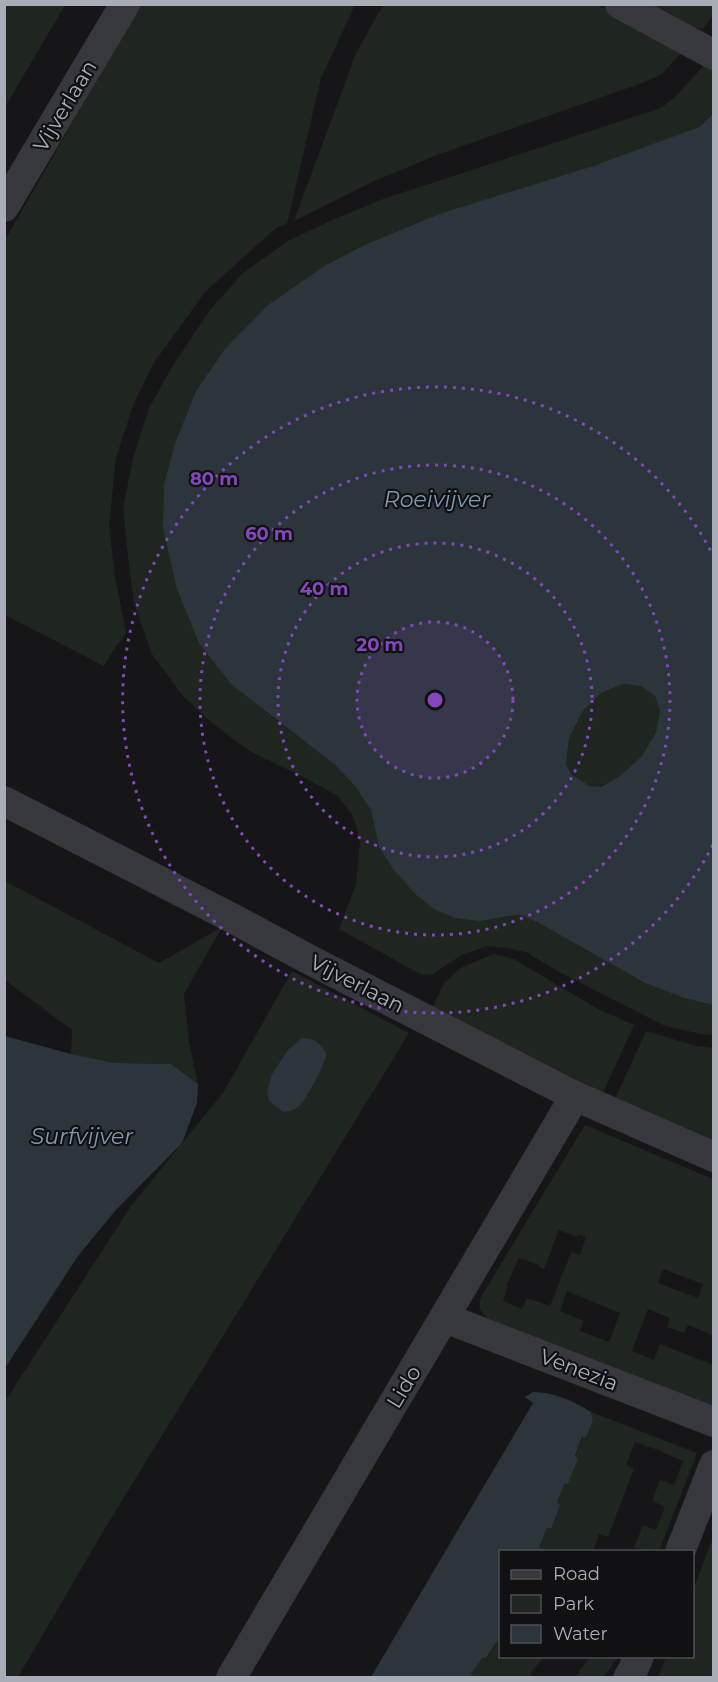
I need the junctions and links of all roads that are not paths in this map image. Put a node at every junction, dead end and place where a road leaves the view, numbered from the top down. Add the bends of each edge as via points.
1 (125, 4) edge
2 (620, 4) edge
3 (714, 56) edge
4 (4, 207) edge
5 (4, 801) edge
6 (575, 1096) junction
7 (714, 1157) edge
8 (445, 1318) junction
9 (714, 1422) edge
10 (714, 1465) edge
11 (680, 1550) edge
12 (638, 1658) edge
13 (231, 1677) edge
14 (628, 1677) edge

1 - 4 street, Vijverlaan
2 - 3 street
5 - 6 street, Vijverlaan
6 - 7 street, Vijverlaan
6 - 8 street, Lido
8 - 9 street, Venezia
8 - 13 street, Lido
10 - 11 street
12 - 14 street

